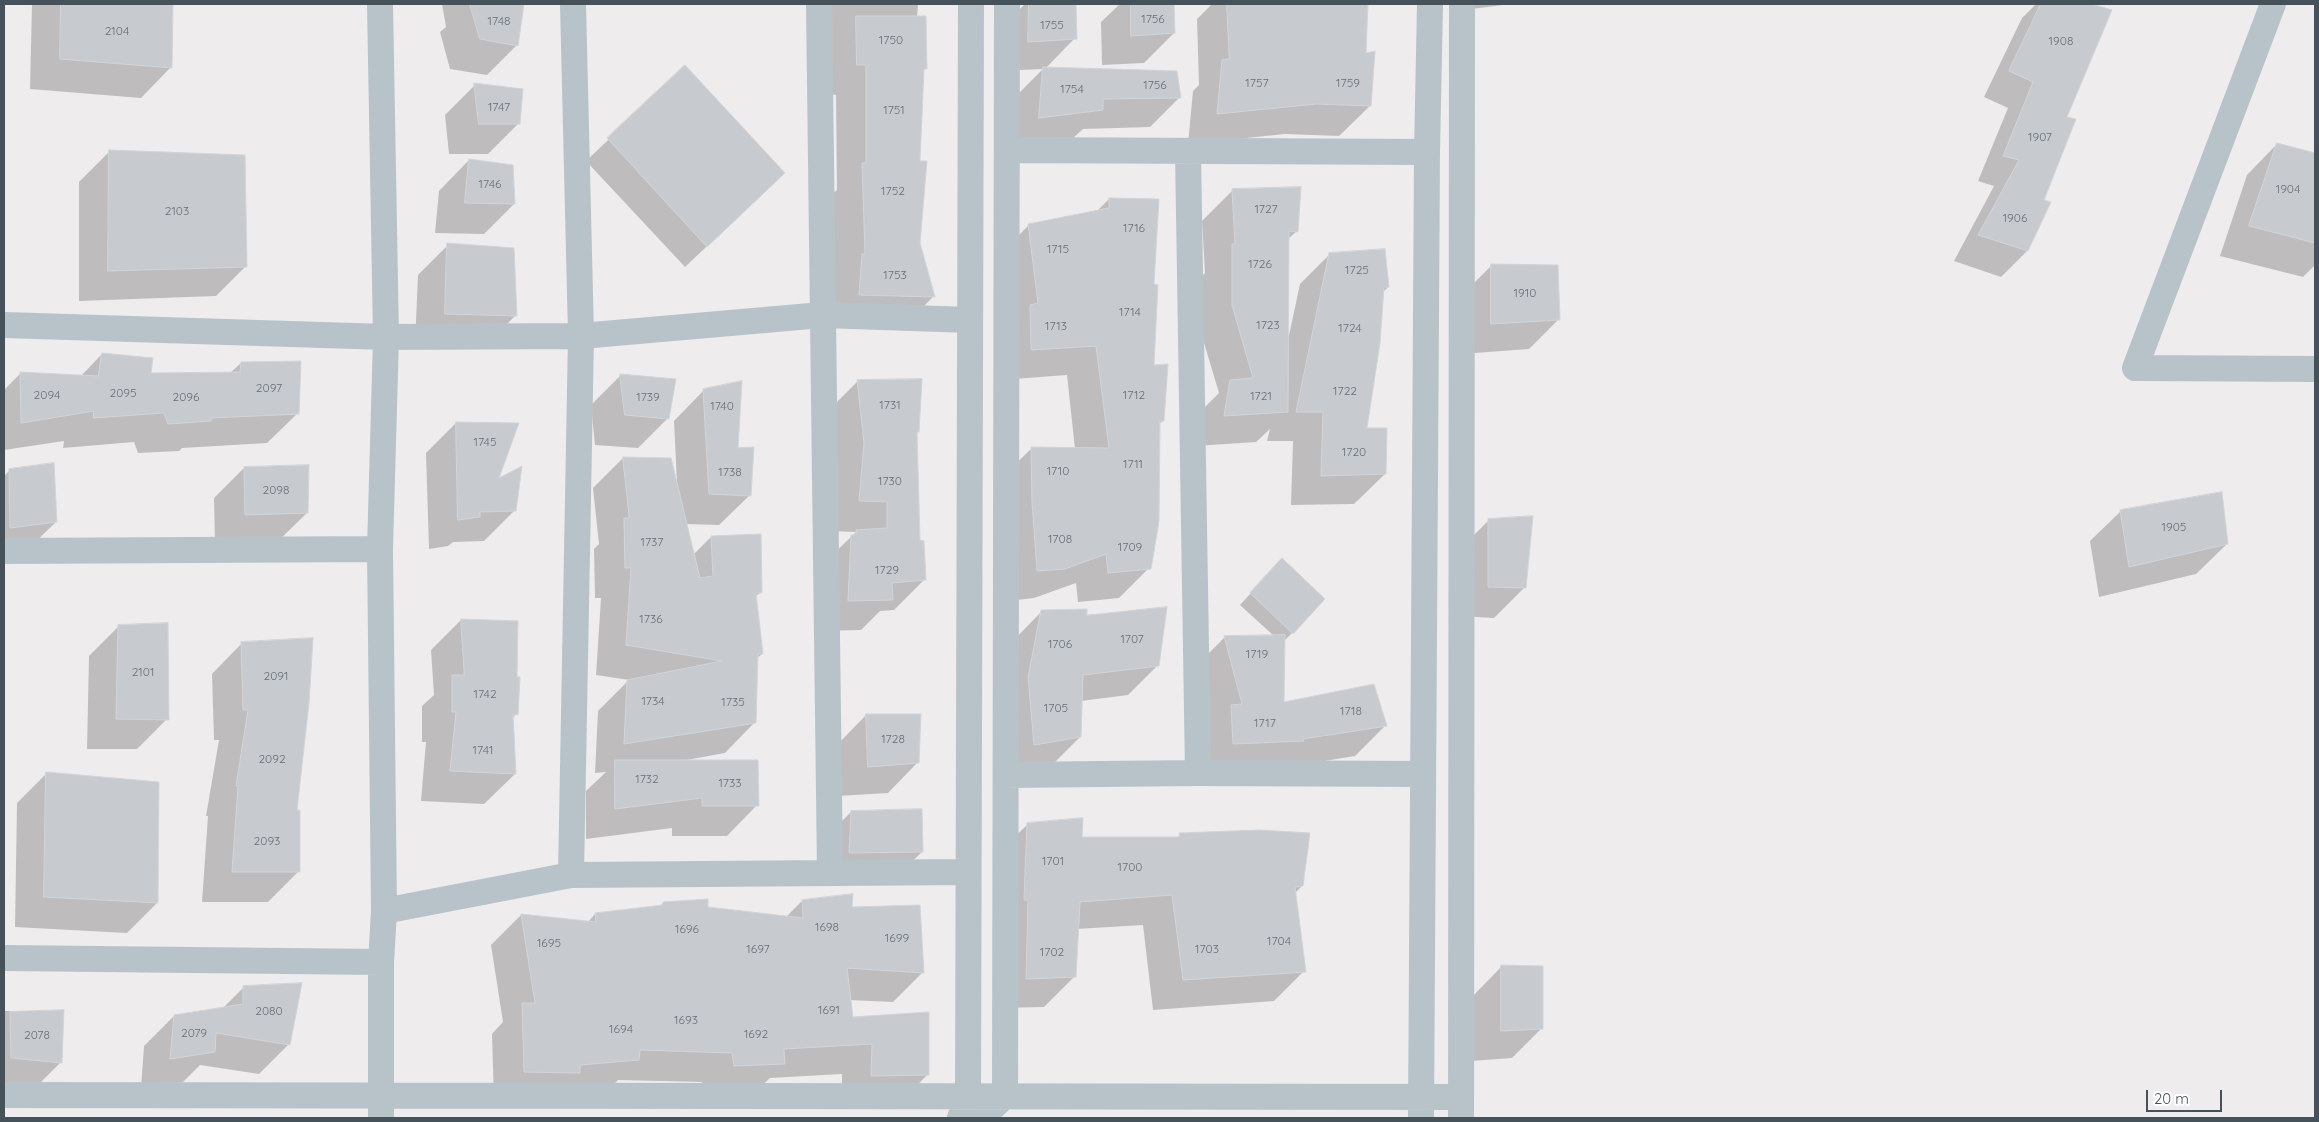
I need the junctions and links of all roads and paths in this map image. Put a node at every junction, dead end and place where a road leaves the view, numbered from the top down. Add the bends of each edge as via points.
1 (380, 4) edge
2 (573, 4) edge
3 (819, 4) edge
4 (972, 4) edge
5 (1007, 4) edge
6 (1430, 4) edge
7 (1462, 4) edge
8 (2273, 4) edge
9 (1007, 150) junction
10 (1188, 151) junction
11 (1426, 152) junction
12 (822, 315) junction
13 (970, 320) junction
14 (4, 325) edge
15 (582, 336) junction
16 (386, 337) junction
17 (2315, 369) edge
18 (380, 549) junction
19 (4, 551) edge
20 (1198, 773) junction
21 (1422, 774) junction
22 (1006, 775) junction
23 (830, 872) junction
24 (968, 872) junction
25 (571, 875) junction
26 (384, 911) junction
27 (4, 958) edge
28 (381, 962) junction
29 (4, 1095) edge
30 (1005, 1096) junction
31 (381, 1107) edge
32 (964, 1107) edge
33 (1421, 1108) edge
34 (1461, 1108) edge
35 (981, 1118) edge

1 - 16 street
2 - 15 street
3 - 12 street
4 - 13 street
5 - 9 street
6 - 11 street
7 - 34 street
8 - 17 street via 2135,368
9 - 10 street
9 - 22 street
10 - 11 street
10 - 20 street
11 - 21 street
12 - 13 street
12 - 15 street
12 - 23 street
13 - 24 street
14 - 16 street
15 - 16 street
15 - 25 street
16 - 18 street
18 - 19 street
18 - 26 street
20 - 21 street
20 - 22 street
21 - 33 street
22 - 30 street
23 - 24 street
23 - 25 street
24 - 32 street
25 - 26 street
26 - 28 street
27 - 28 street
28 - 31 street
29 - 31 street
30 - 32 street
30 - 33 street
30 - 35 street
31 - 32 street
33 - 34 street

